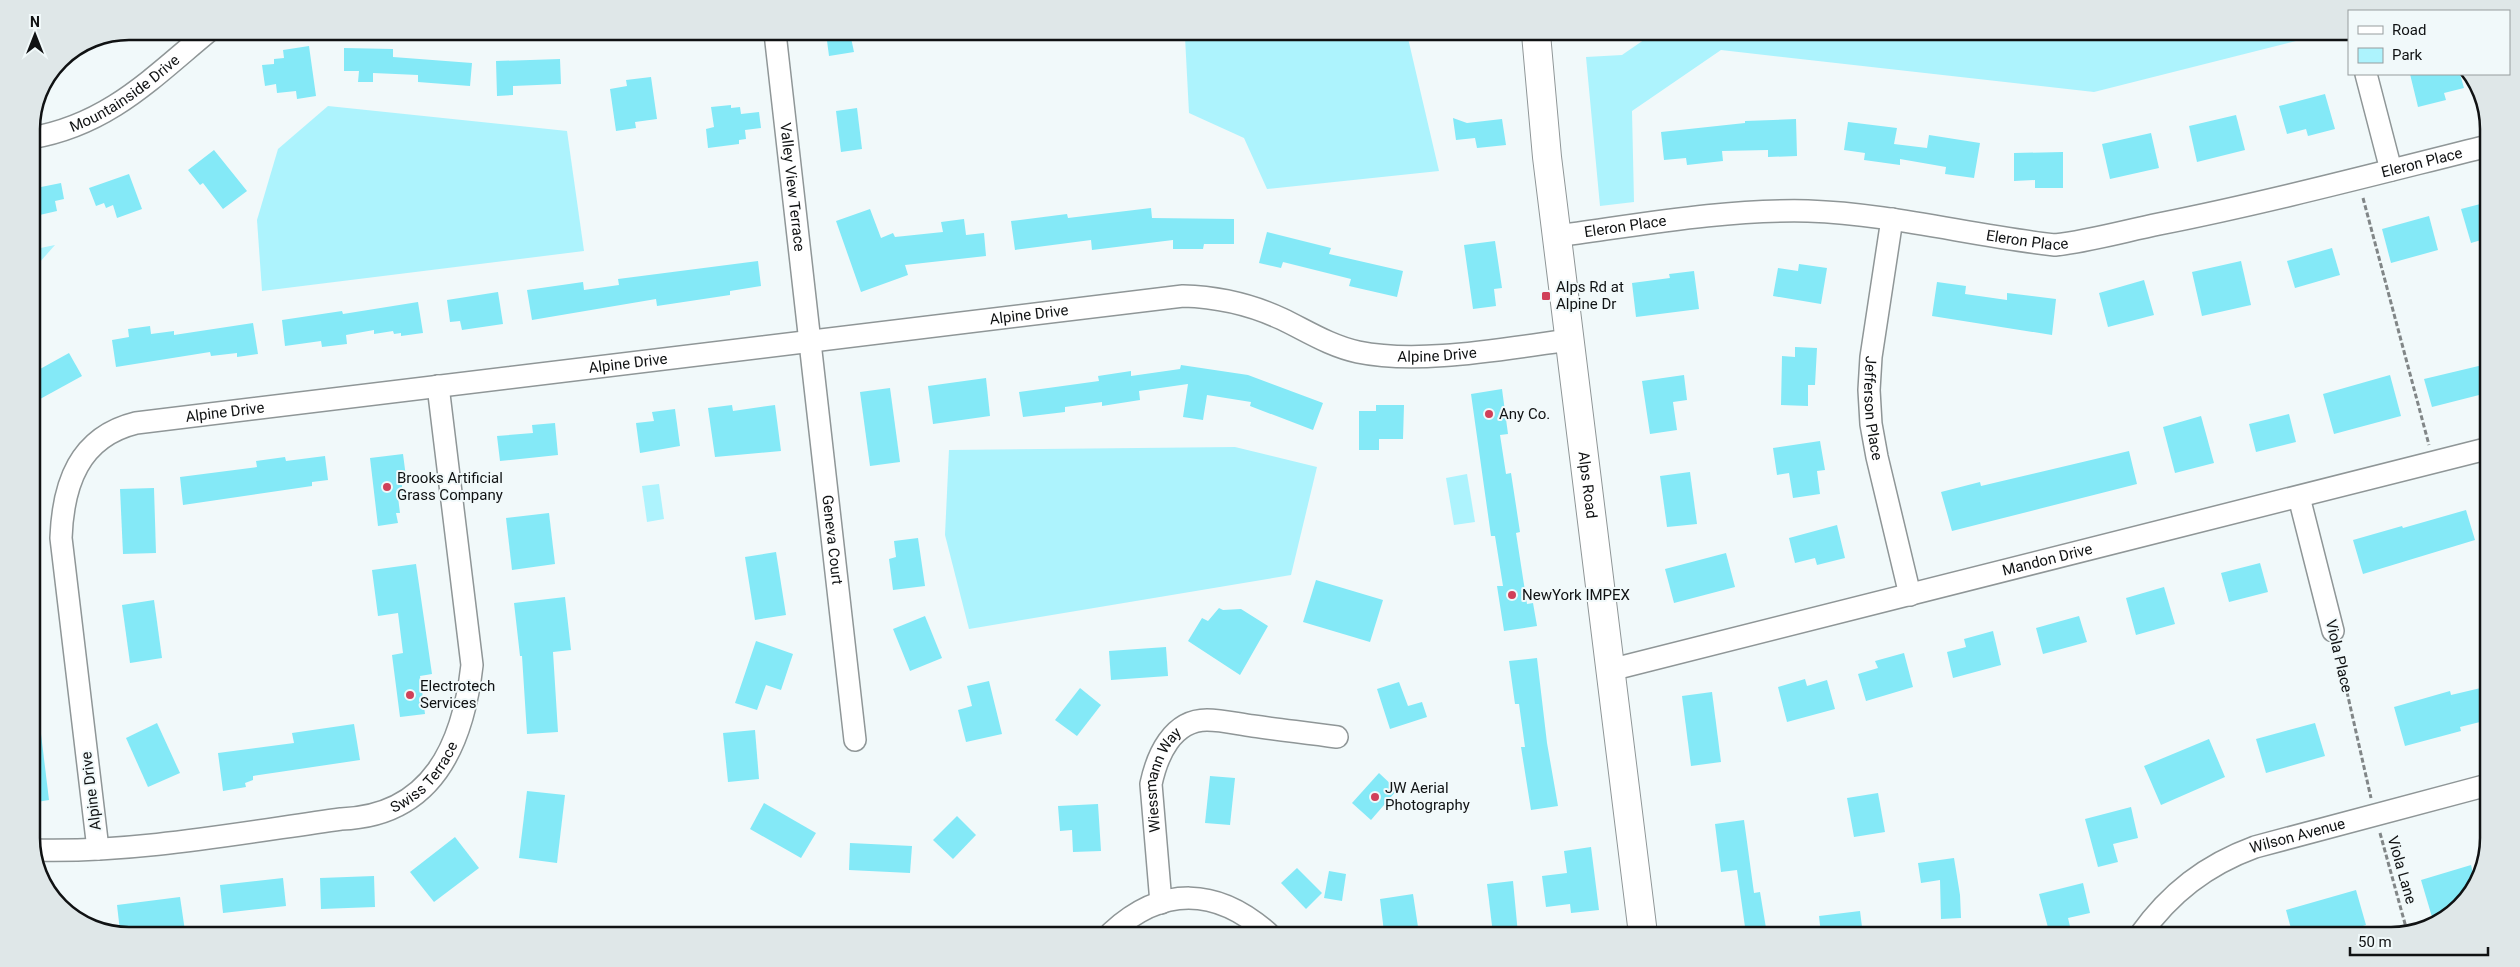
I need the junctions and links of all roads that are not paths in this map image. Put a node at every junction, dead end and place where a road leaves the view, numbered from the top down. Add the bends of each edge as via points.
1 (199, 40) edge
2 (776, 40) edge
3 (1537, 40) edge
4 (2366, 75) edge
5 (40, 136) edge
6 (2480, 148) edge
7 (2391, 170) junction
8 (1892, 219) junction
9 (1556, 236) junction
10 (1570, 340) junction
11 (810, 341) junction
12 (438, 386) junction
13 (2480, 451) edge
14 (2298, 497) junction
15 (1910, 595) junction
16 (2333, 632) road end
17 (1610, 670) junction
18 (1337, 737) dead end
19 (855, 740) dead end
20 (2480, 787) edge
21 (98, 849) junction
22 (41, 850) edge
23 (1161, 903) junction
24 (1119, 927) edge
25 (1260, 927) edge
26 (1642, 927) edge
27 (2146, 927) edge

1 - 5 street, Mountainside Drive via 104,114 78,126
2 - 11 street, Valley View Terrace
3 - 9 main road, Alps Road
4 - 7 street
6 - 7 street, Eleron Place
7 - 8 street, Eleron Place via 2228,210 2056,245
8 - 9 street, Eleron Place via 1856,214 1770,212
8 - 15 street, Jefferson Place via 1871,357 1870,399 1877,456
9 - 10 main road, Alps Road
10 - 11 street, Alpine Drive via 1458,354 1386,356 1339,347 1250,306 1183,296
10 - 17 main road, Alps Road
11 - 12 street, Alpine Drive
11 - 19 street, Geneva Court
12 - 21 street, Swiss Terrace via 472,664 462,722 436,771 406,800 378,815
12 - 21 street, Alpine Drive via 136,423 101,437 87,451 67,490 61,538
13 - 14 street, Mandon Drive
14 - 15 street, Mandon Drive
14 - 16 street, Viola Place
15 - 17 street, Mandon Drive
17 - 26 main road, Alps Road
18 - 23 street, Wiessmann Way via 1207,720 1182,728 1174,735 1159,757 1151,784
20 - 27 street, Wilson Avenue via 2255,847 2227,858 2201,872 2177,892
21 - 22 street, Swiss Terrace
23 - 24 street
23 - 25 street via 1190,896 1213,900 1234,908

